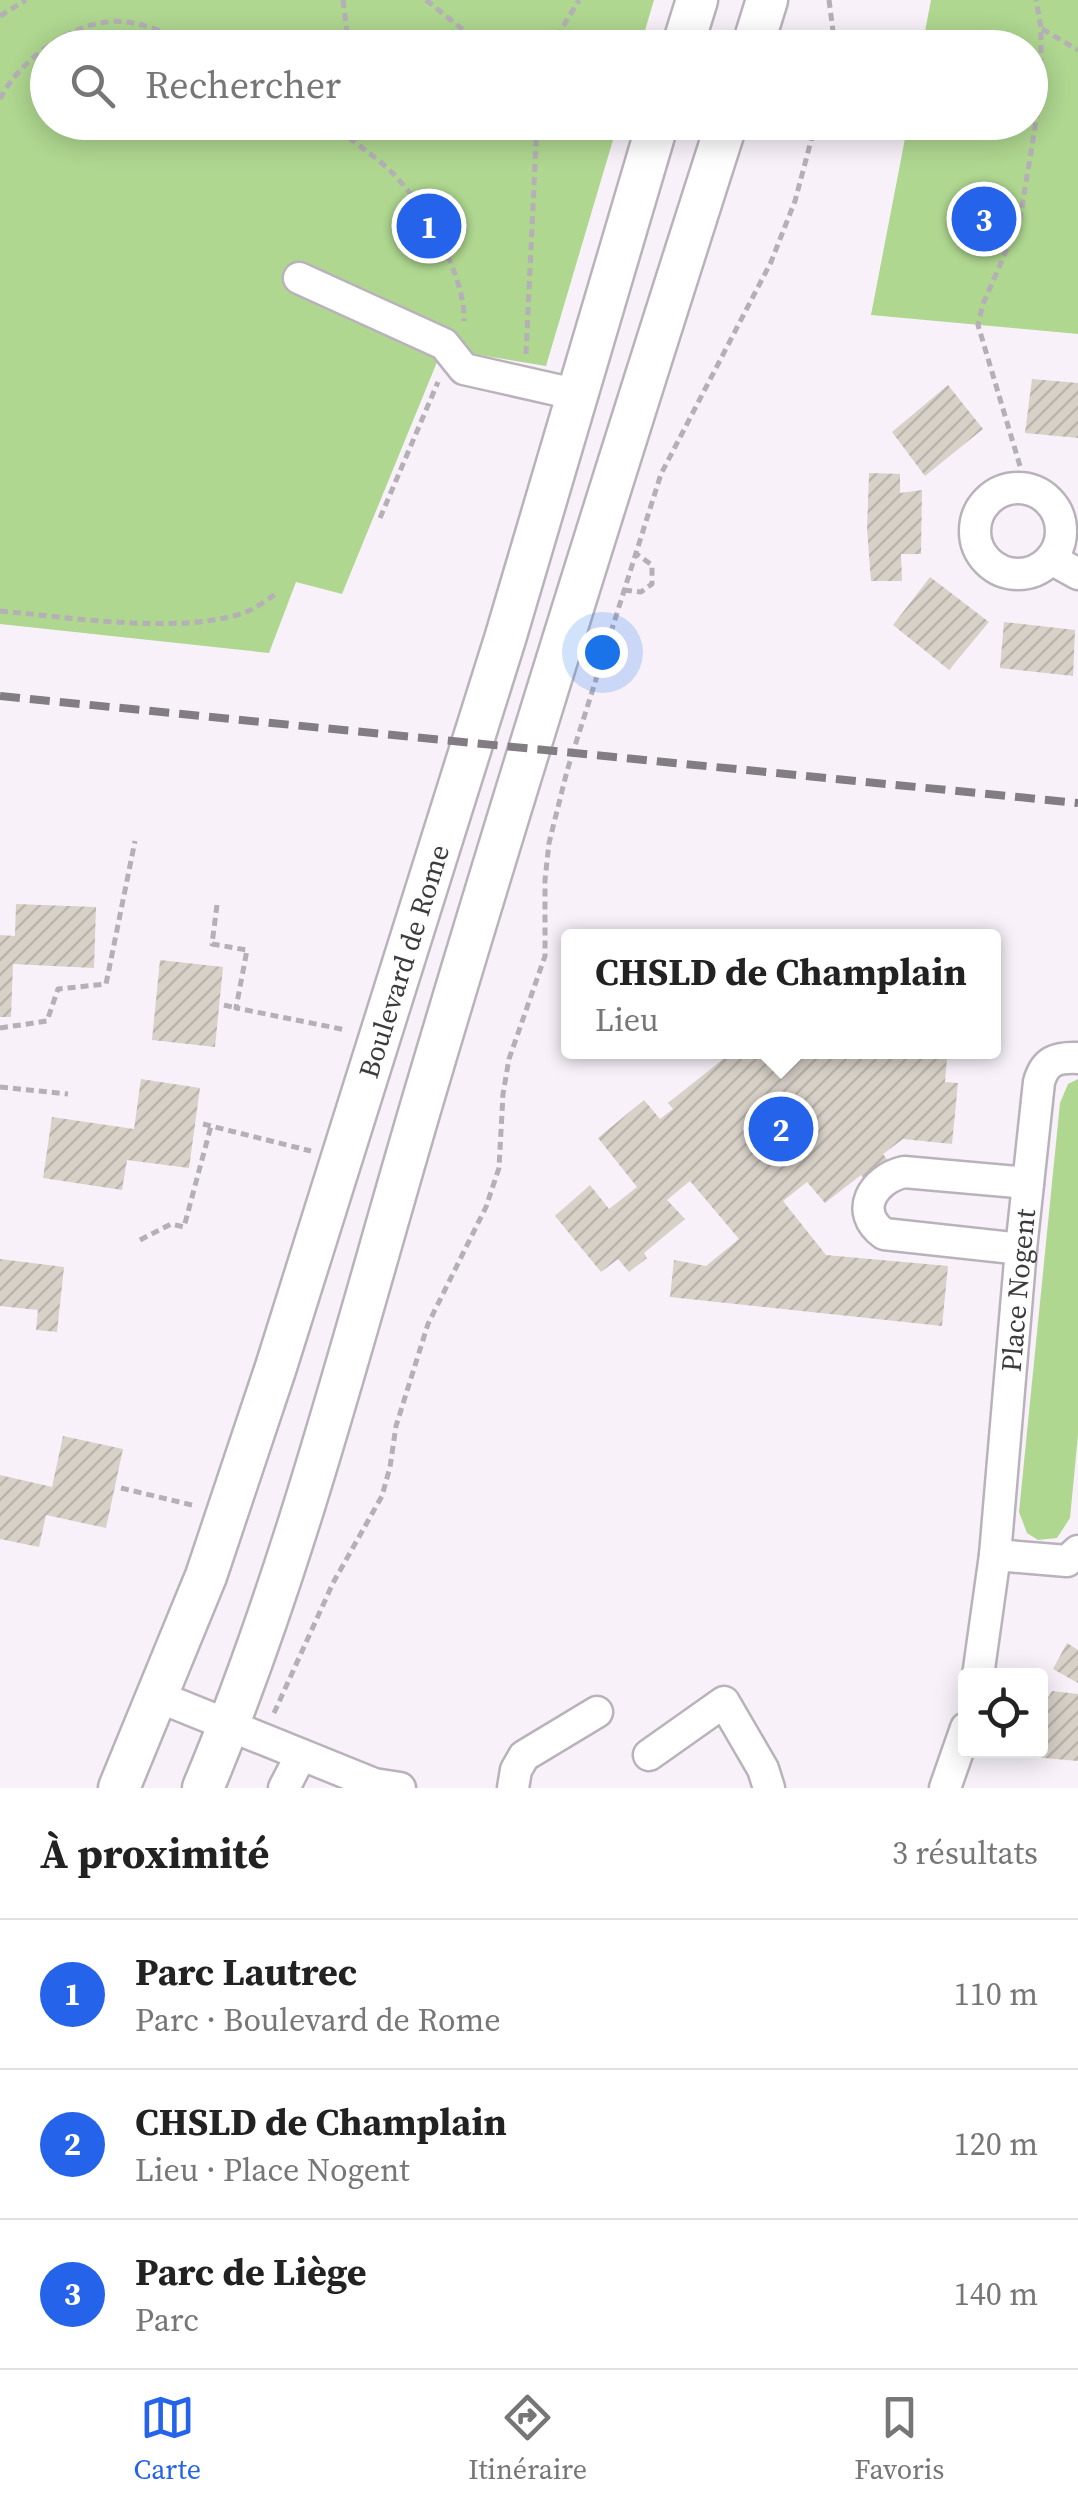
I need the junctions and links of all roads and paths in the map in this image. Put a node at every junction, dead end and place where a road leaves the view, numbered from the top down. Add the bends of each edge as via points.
1 (26, 0) edge
2 (343, 0) edge
3 (426, 0) edge
4 (580, 0) edge
5 (698, 0) edge
6 (767, 0) edge
7 (828, 0) edge
8 (1036, 0) edge
9 (0, 16) edge
10 (1041, 28) joint
11 (82, 30) edge
12 (152, 30) edge
13 (347, 30) edge
14 (464, 30) edge
15 (561, 30) edge
16 (688, 30) edge
17 (758, 30) edge
18 (833, 30) edge
19 (1044, 30) edge
20 (1048, 32) edge
21 (1078, 50) edge
22 (30, 57) edge
23 (0, 99) edge
24 (351, 140) edge
25 (536, 140) edge
26 (653, 140) edge
27 (722, 140) edge
28 (812, 140) edge
29 (1033, 140) edge
30 (299, 278) dead end
31 (457, 361) junction
32 (526, 384) junction
33 (579, 395) junction
34 (1020, 466) dead end
35 (380, 518) dead end
36 (635, 553) junction
37 (624, 590) junction
38 (277, 593) dead end
39 (0, 611) edge
40 (135, 842) dead end
41 (217, 905) dead end
42 (224, 1005) dead end
43 (236, 1008) junction
44 (0, 1028) edge
45 (354, 1032) dead end
46 (1078, 1058) edge
47 (0, 1087) edge
48 (68, 1094) dead end
49 (316, 1152) dead end
50 (1028, 1183) junction
51 (140, 1240) dead end
52 (1021, 1249) junction
53 (121, 1488) dead end
54 (202, 1508) dead end
55 (1078, 1551) edge
56 (996, 1554) junction
57 (979, 1668) edge
58 (159, 1697) junction
59 (278, 1706) dead end
60 (597, 1712) dead end
61 (229, 1725) junction
62 (958, 1752) edge
63 (649, 1754) dead end
64 (301, 1756) junction
65 (119, 1788) edge
66 (203, 1788) edge
67 (284, 1788) edge
68 (400, 1788) edge
69 (513, 1788) edge
70 (770, 1788) edge
71 (946, 1788) edge

1 - 9 path
2 - 13 path
3 - 14 path
4 - 15 path
5 - 16 main road
6 - 17 main road
7 - 18 path
8 - 10 path
10 - 19 path
11 - 12 path via 124,21
20 - 21 path
22 - 23 path
24 - 31 path via 387,168 423,212 449,260 465,300
25 - 32 path
26 - 33 main road, Boulevard de Rome
27 - 61 main road, Boulevard de Rome via 506,821 302,1509
28 - 36 path via 778,245 662,474
29 - 34 path via 1020,219 978,324
30 - 31 street via 444,344
31 - 32 street
31 - 35 path
32 - 33 street
33 - 58 main road, Boulevard de Rome via 276,1367
36 - 37 path
36 - 37 path via 652,565 652,584 641,592
37 - 59 path via 553,823 546,956 505,1079 499,1168 482,1219 428,1324 396,1426 387,1482
38 - 39 path via 246,613 206,622
40 - 44 path via 106,984 58,989 48,1021
41 - 43 path via 212,944 247,950
42 - 43 path
43 - 45 path
46 - 50 street, Place Nogent via 1059,1058 1043,1068
47 - 48 path
49 - 51 path via 207,1125 184,1228 171,1224
50 - 52 street, Place Nogent
50 - 52 street via 904,1172 878,1183 869,1196 874,1227 884,1234
52 - 56 street, Place Nogent
53 - 54 path
55 - 56 street via 1067,1561
56 - 57 street, Place Nogent
58 - 61 street
58 - 65 main road, Boulevard de Rome
60 - 69 street via 524,1756
61 - 64 street
61 - 66 main road, Boulevard de Rome
62 - 71 street
63 - 70 street via 724,1702
64 - 67 street
64 - 68 street

